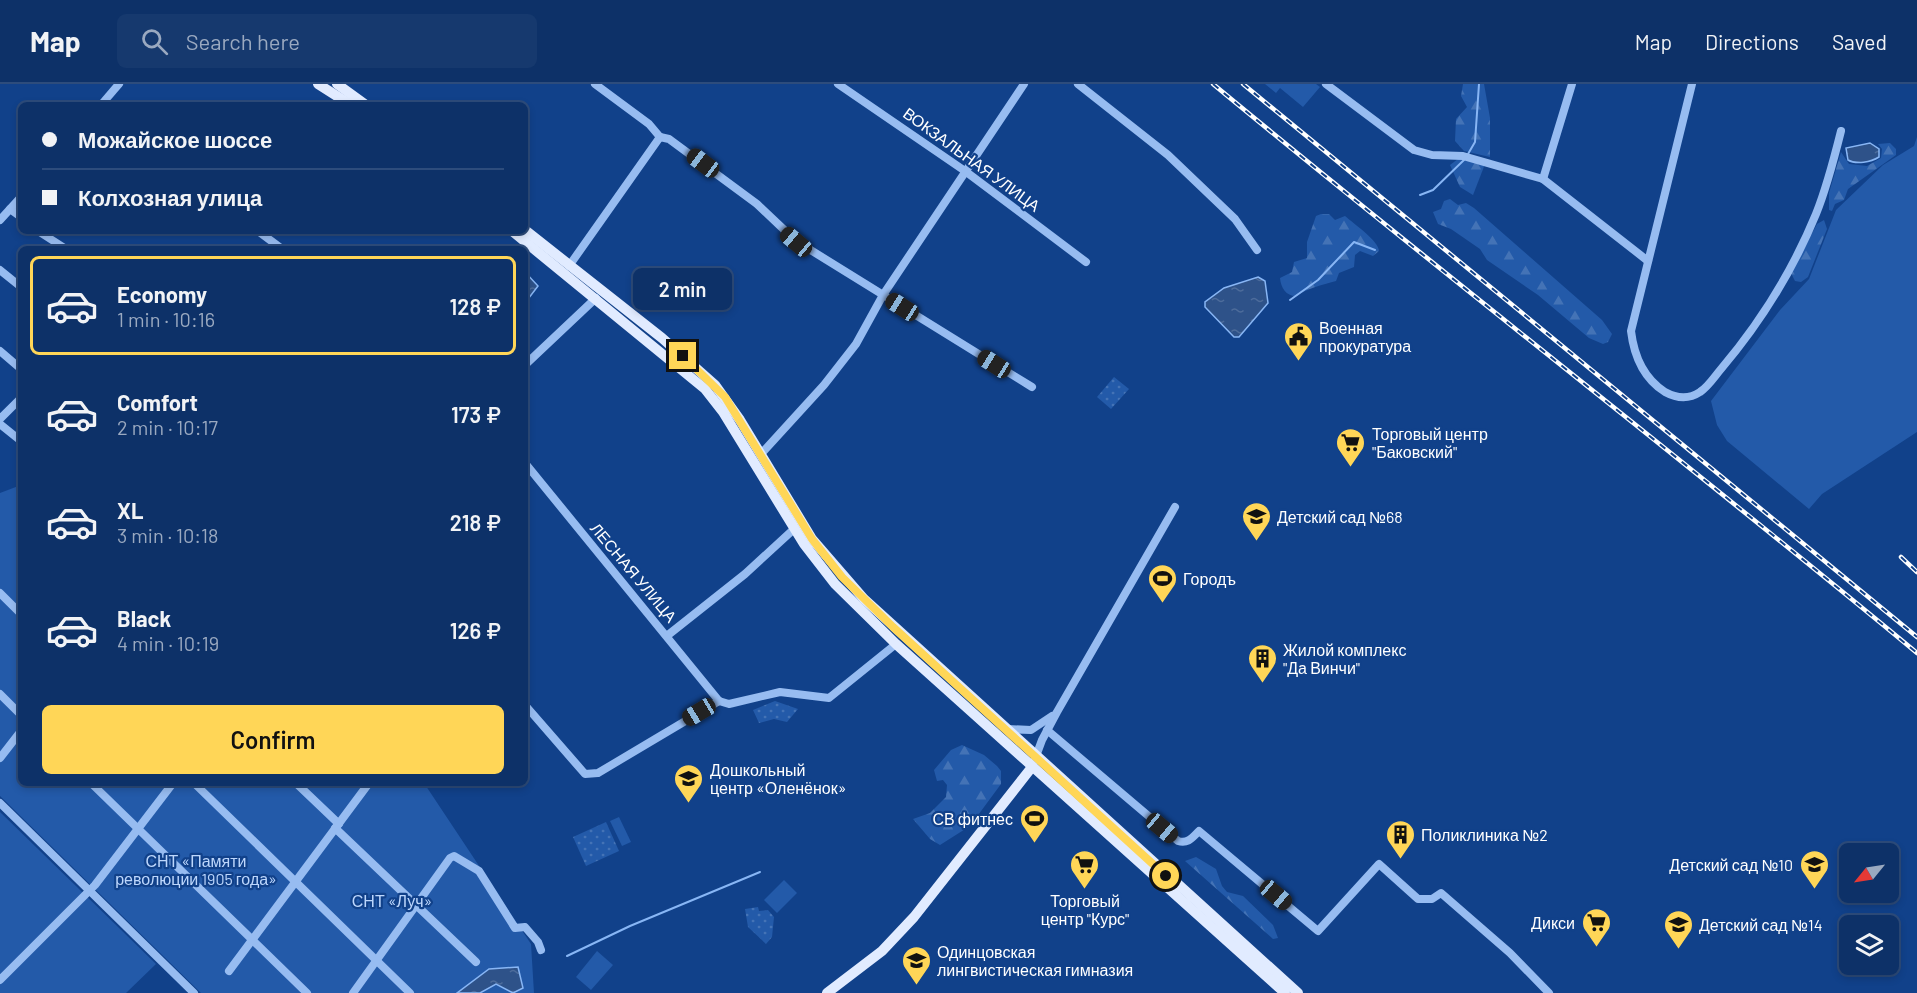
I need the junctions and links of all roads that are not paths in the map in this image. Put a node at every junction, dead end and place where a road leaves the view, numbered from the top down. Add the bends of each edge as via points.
1 (119, 84) edge
2 (318, 84) edge
3 (337, 84) edge
4 (595, 84) edge
5 (838, 84) edge
6 (1024, 84) edge
7 (1078, 84) edge
8 (1326, 84) edge
9 (1572, 84) edge
10 (1692, 84) edge
11 (104, 102) edge
12 (346, 102) edge
13 (362, 102) edge
14 (1841, 131) dead end
15 (660, 137) junction
16 (965, 171) junction
17 (1543, 179) junction
18 (18, 200) edge
19 (10, 209) junction
20 (18, 215) edge
21 (0, 220) edge
22 (528, 233) edge
23 (43, 234) edge
24 (262, 234) edge
25 (516, 234) edge
26 (61, 246) edge
27 (278, 246) edge
28 (1257, 250) dead end
29 (1648, 261) junction
30 (1086, 262) dead end
31 (569, 266) junction
32 (0, 270) edge
33 (18, 285) edge
34 (883, 295) junction
35 (596, 298) junction
36 (0, 351) edge
37 (528, 362) edge
38 (18, 366) edge
39 (1032, 387) dead end
40 (18, 401) edge
41 (0, 419) edge
42 (0, 424) edge
43 (18, 439) edge
44 (760, 454) junction
45 (528, 467) edge
46 (1175, 507) dead end
47 (794, 529) junction
48 (0, 592) edge
49 (18, 611) edge
50 (668, 635) junction
51 (896, 644) junction
52 (0, 694) edge
53 (719, 700) junction
54 (528, 708) edge
55 (18, 712) edge
56 (1057, 712) junction
57 (1007, 729) junction
58 (1047, 730) junction
59 (18, 735) edge
60 (1037, 756) junction
61 (0, 758) edge
62 (1032, 767) junction
63 (94, 786) edge
64 (171, 786) edge
65 (197, 786) edge
66 (299, 786) edge
67 (367, 786) edge
68 (0, 803) edge
69 (337, 826) junction
70 (138, 828) junction
71 (294, 883) junction
72 (90, 891) junction
73 (416, 905) junction
74 (252, 939) junction
75 (541, 950) dead end
76 (376, 962) junction
77 (476, 962) dead end
78 (229, 971) dead end
79 (0, 980) edge
80 (194, 993) edge
81 (307, 993) edge
82 (353, 993) edge
83 (410, 993) edge
84 (827, 993) edge
85 (1284, 993) edge
86 (1298, 993) edge
87 (1549, 993) edge

1 - 11 street
2 - 12 main road
3 - 13 main road
4 - 15 street via 649,124
5 - 16 street, ВОКЗАЛЬНАЯ УЛИЦА
6 - 16 street
7 - 28 street via 1168,155 1235,219
8 - 17 street via 1406,146 1432,154 1463,156
9 - 17 street
10 - 29 street
14 - 29 street via 1817,212 1756,326 1701,392 1684,398 1668,393 1649,378 1633,348 1633,318
15 - 31 street
15 - 34 street via 669,139 758,204 796,242
16 - 30 street, ВОКЗАЛЬНАЯ УЛИЦА
16 - 34 street
17 - 29 street
18 - 19 street
19 - 20 street
19 - 21 street
22 - 31 main road
23 - 26 street
24 - 27 street
25 - 35 main road
31 - 44 main road via 715,385
32 - 33 street
34 - 39 street
34 - 44 street via 856,344
35 - 37 street
35 - 47 main road via 687,372 716,401
36 - 38 street
40 - 41 street
42 - 43 street
44 - 57 main road via 812,539 842,577
45 - 50 street, ЛЕСНАЯ УЛИЦА
46 - 56 street
47 - 50 street
47 - 51 main road via 835,584
48 - 49 street
50 - 53 street, ЛЕСНАЯ УЛИЦА
51 - 53 street via 830,698 780,692 729,704
51 - 62 main road
52 - 55 street
53 - 54 street via 598,772 585,774
56 - 57 street via 1031,730
56 - 58 street
57 - 60 main road
58 - 60 street
58 - 87 street via 1178,841 1184,843 1199,831 1318,931 1378,864 1418,899 1432,899 1441,893
59 - 61 street
60 - 62 street
60 - 86 main road
62 - 84 main road via 969,850 891,942
62 - 85 main road
63 - 70 street
64 - 70 street
65 - 71 street
66 - 69 street
67 - 69 street
68 - 72 street
69 - 71 street
69 - 73 street
70 - 72 street
70 - 74 street
71 - 74 street
71 - 76 street
72 - 79 street
72 - 80 street
73 - 75 street via 454,856 478,871 515,928 525,927
73 - 76 street
73 - 77 street
74 - 78 street
74 - 81 street
76 - 82 street
76 - 83 street

